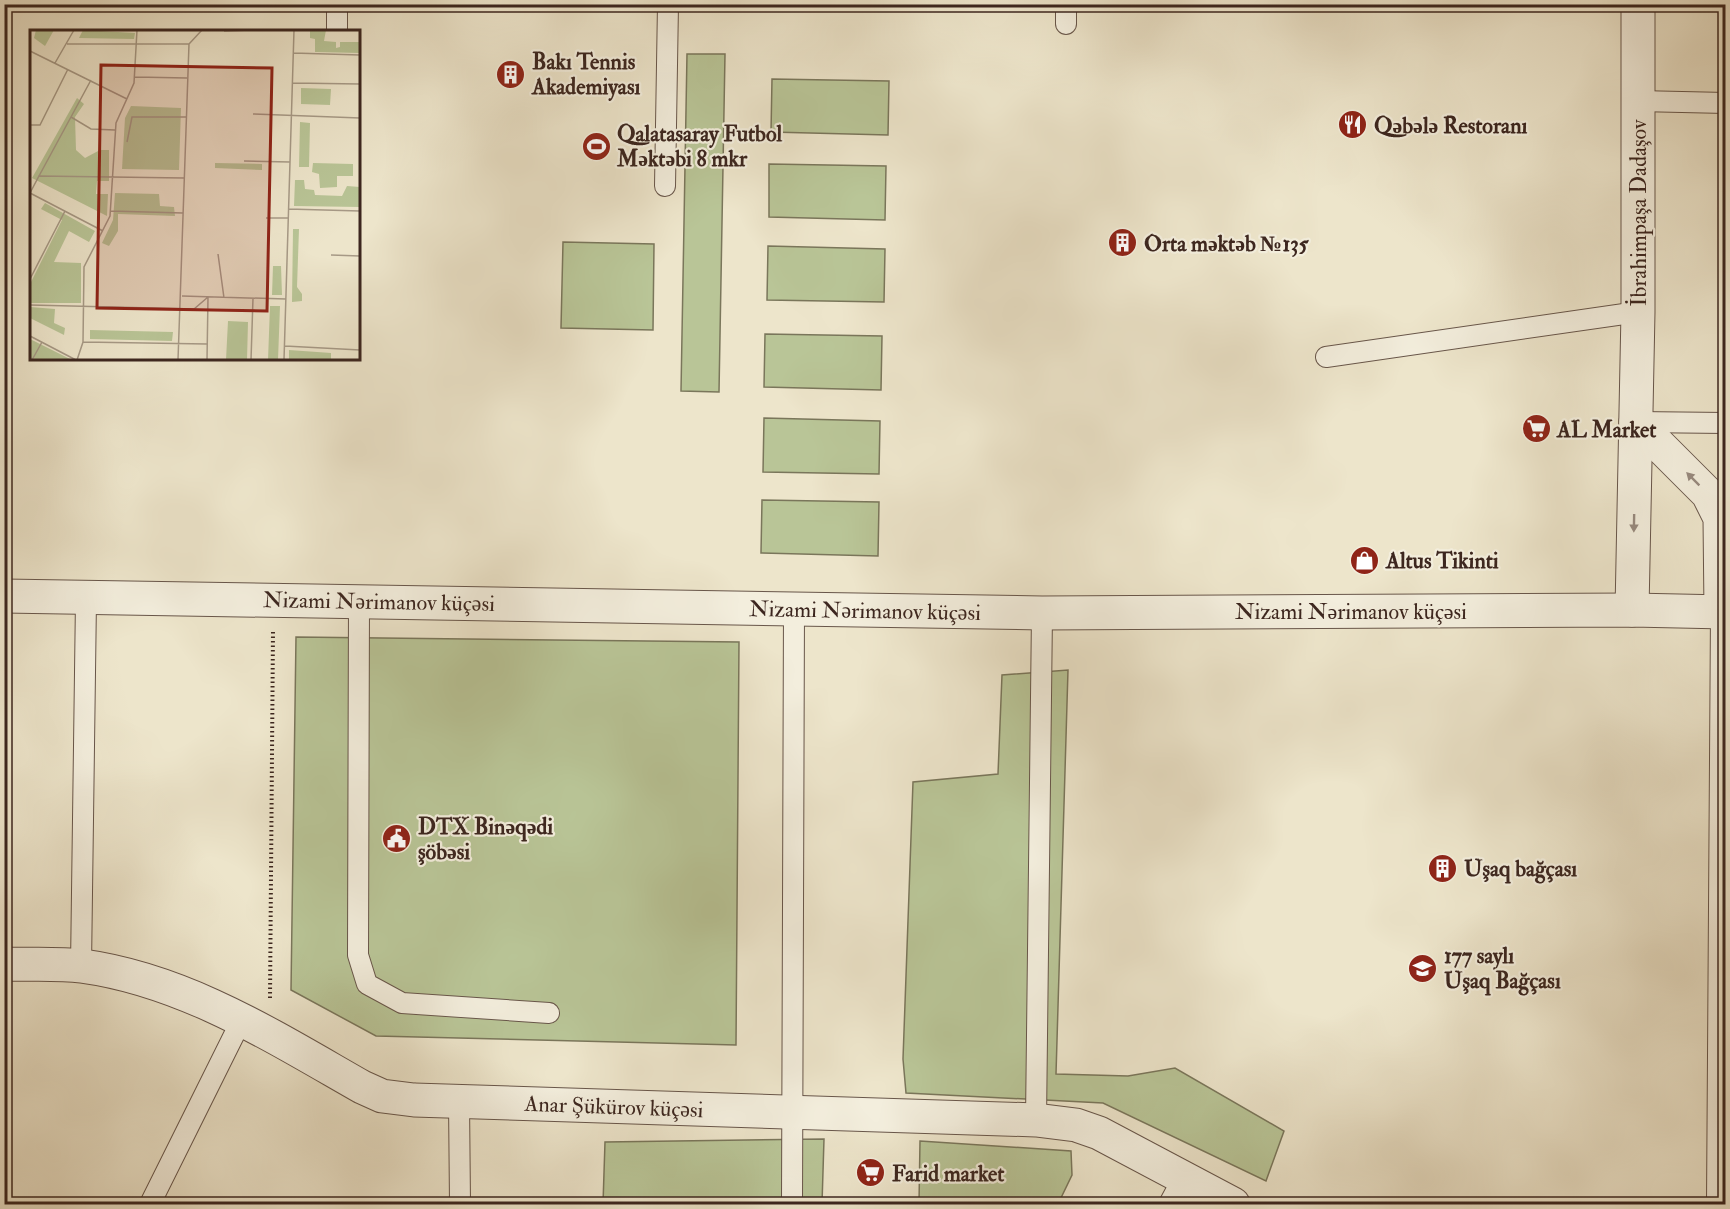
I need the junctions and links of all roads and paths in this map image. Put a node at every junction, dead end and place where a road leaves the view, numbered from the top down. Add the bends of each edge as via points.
1 (337, 4) edge
2 (668, 4) edge
3 (1638, 4) edge
4 (337, 30) edge
5 (1638, 101) junction
6 (1725, 103) edge
7 (664, 186) dead end
8 (1638, 312) junction
9 (1326, 357) dead end
10 (1636, 423) junction
11 (1725, 423) edge
12 (4, 596) edge
13 (86, 598) junction
14 (273, 599) junction
15 (359, 601) junction
16 (794, 608) junction
17 (1632, 610) junction
18 (1723, 612) edge
19 (1042, 613) junction
20 (4, 964) edge
21 (81, 966) junction
22 (549, 1013) dead end
23 (242, 1019) junction
24 (270, 1035) junction
25 (459, 1101) junction
26 (791, 1111) junction
27 (1036, 1120) junction
28 (1176, 1191) edge
29 (150, 1204) edge
30 (460, 1204) edge
31 (792, 1204) edge
32 (1233, 1204) edge
33 (1717, 1204) edge

1 - 4 lane
2 - 7 lane
3 - 5 street, İbrahimpaşa Dadaşov
5 - 6 lane
5 - 8 street, İbrahimpaşa Dadaşov
8 - 9 lane
8 - 10 street, İbrahimpaşa Dadaşov
10 - 11 lane
10 -> 17 street, İbrahimpaşa Dadaşov
18 -> 10 street via 1720,518 1708,494
12 - 13 street, Nizami Nərimanov küçəsi
13 - 14 street, Nizami Nərimanov küçəsi
13 - 21 lane
14 - 15 street, Nizami Nərimanov küçəsi
14 - 24 path
15 - 16 street, Nizami Nərimanov küçəsi
15 - 22 lane via 358,955 367,984 402,1003
16 - 19 street, Nizami Nərimanov küçəsi
16 - 26 lane
17 - 18 street, Nizami Nərimanov küçəsi
17 - 19 street, Nizami Nərimanov küçəsi
18 - 33 lane
19 - 27 lane
20 - 21 street, Anar Şükürov küçəsi
21 - 23 street, Anar Şükürov küçəsi via 127,975
23 - 24 street, Anar Şükürov küçəsi
23 - 29 lane
24 - 25 street, Anar Şükürov küçəsi via 382,1096
25 - 26 street, Anar Şükürov küçəsi
25 - 30 lane
26 - 27 street, Anar Şükürov küçəsi
26 - 31 lane
27 - 28 street, Anar Şükürov küçəsi via 1076,1125 1099,1133
28 - 32 street, Anar Şükürov küçəsi

